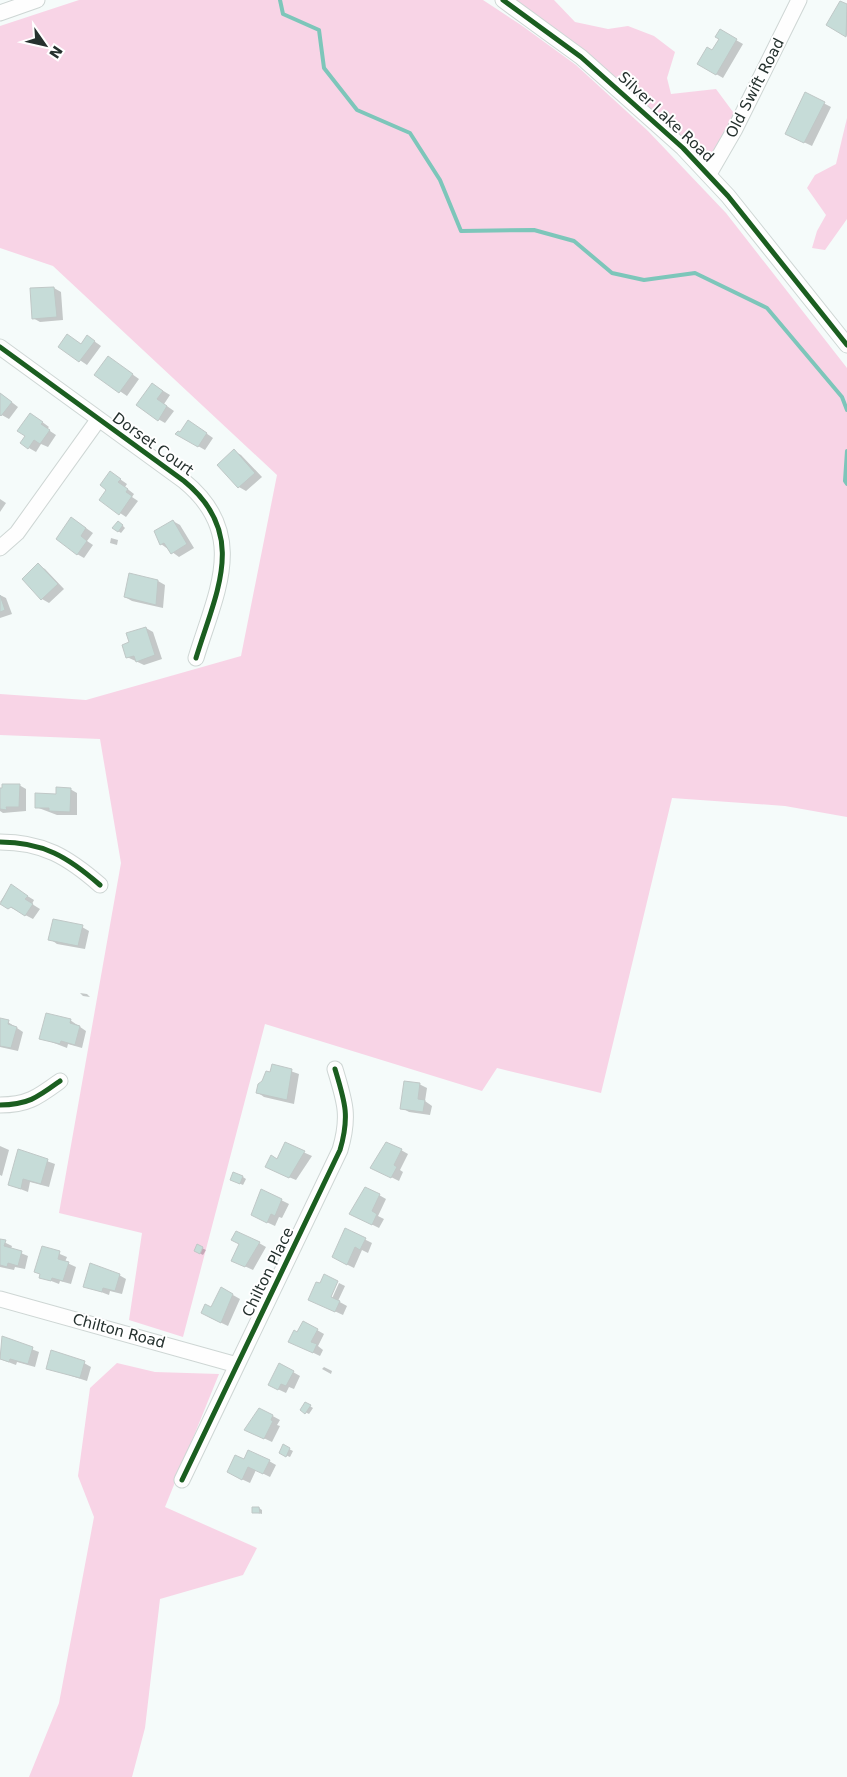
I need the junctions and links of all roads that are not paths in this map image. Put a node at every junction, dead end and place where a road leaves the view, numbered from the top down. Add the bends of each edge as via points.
1 (37, 0) edge
2 (503, 0) edge
3 (799, 0) edge
4 (0, 13) edge
5 (709, 174) junction
6 (847, 345) edge
7 (0, 347) edge
8 (98, 420) junction
9 (0, 548) edge
10 (196, 658) dead end
11 (0, 842) edge
12 (100, 885) dead end
13 (336, 1069) dead end
14 (60, 1081) dead end
15 (0, 1105) edge
16 (0, 1299) edge
17 (237, 1365) junction
18 (182, 1480) dead end

1 - 4 street
2 - 5 street, Silver Lake Road via 634,102
3 - 5 street, Old Swift Road
5 - 6 street, Silver Lake Road
7 - 8 street, Dorset Court
8 - 9 street via 17,533
8 - 10 street, Dorset Court via 193,488 216,521 224,554 222,570
11 - 12 street via 28,844 61,855
13 - 17 street, Chilton Place via 347,1120 340,1150
14 - 15 street via 26,1104
16 - 17 street, Chilton Road
17 - 18 street, Chilton Place

